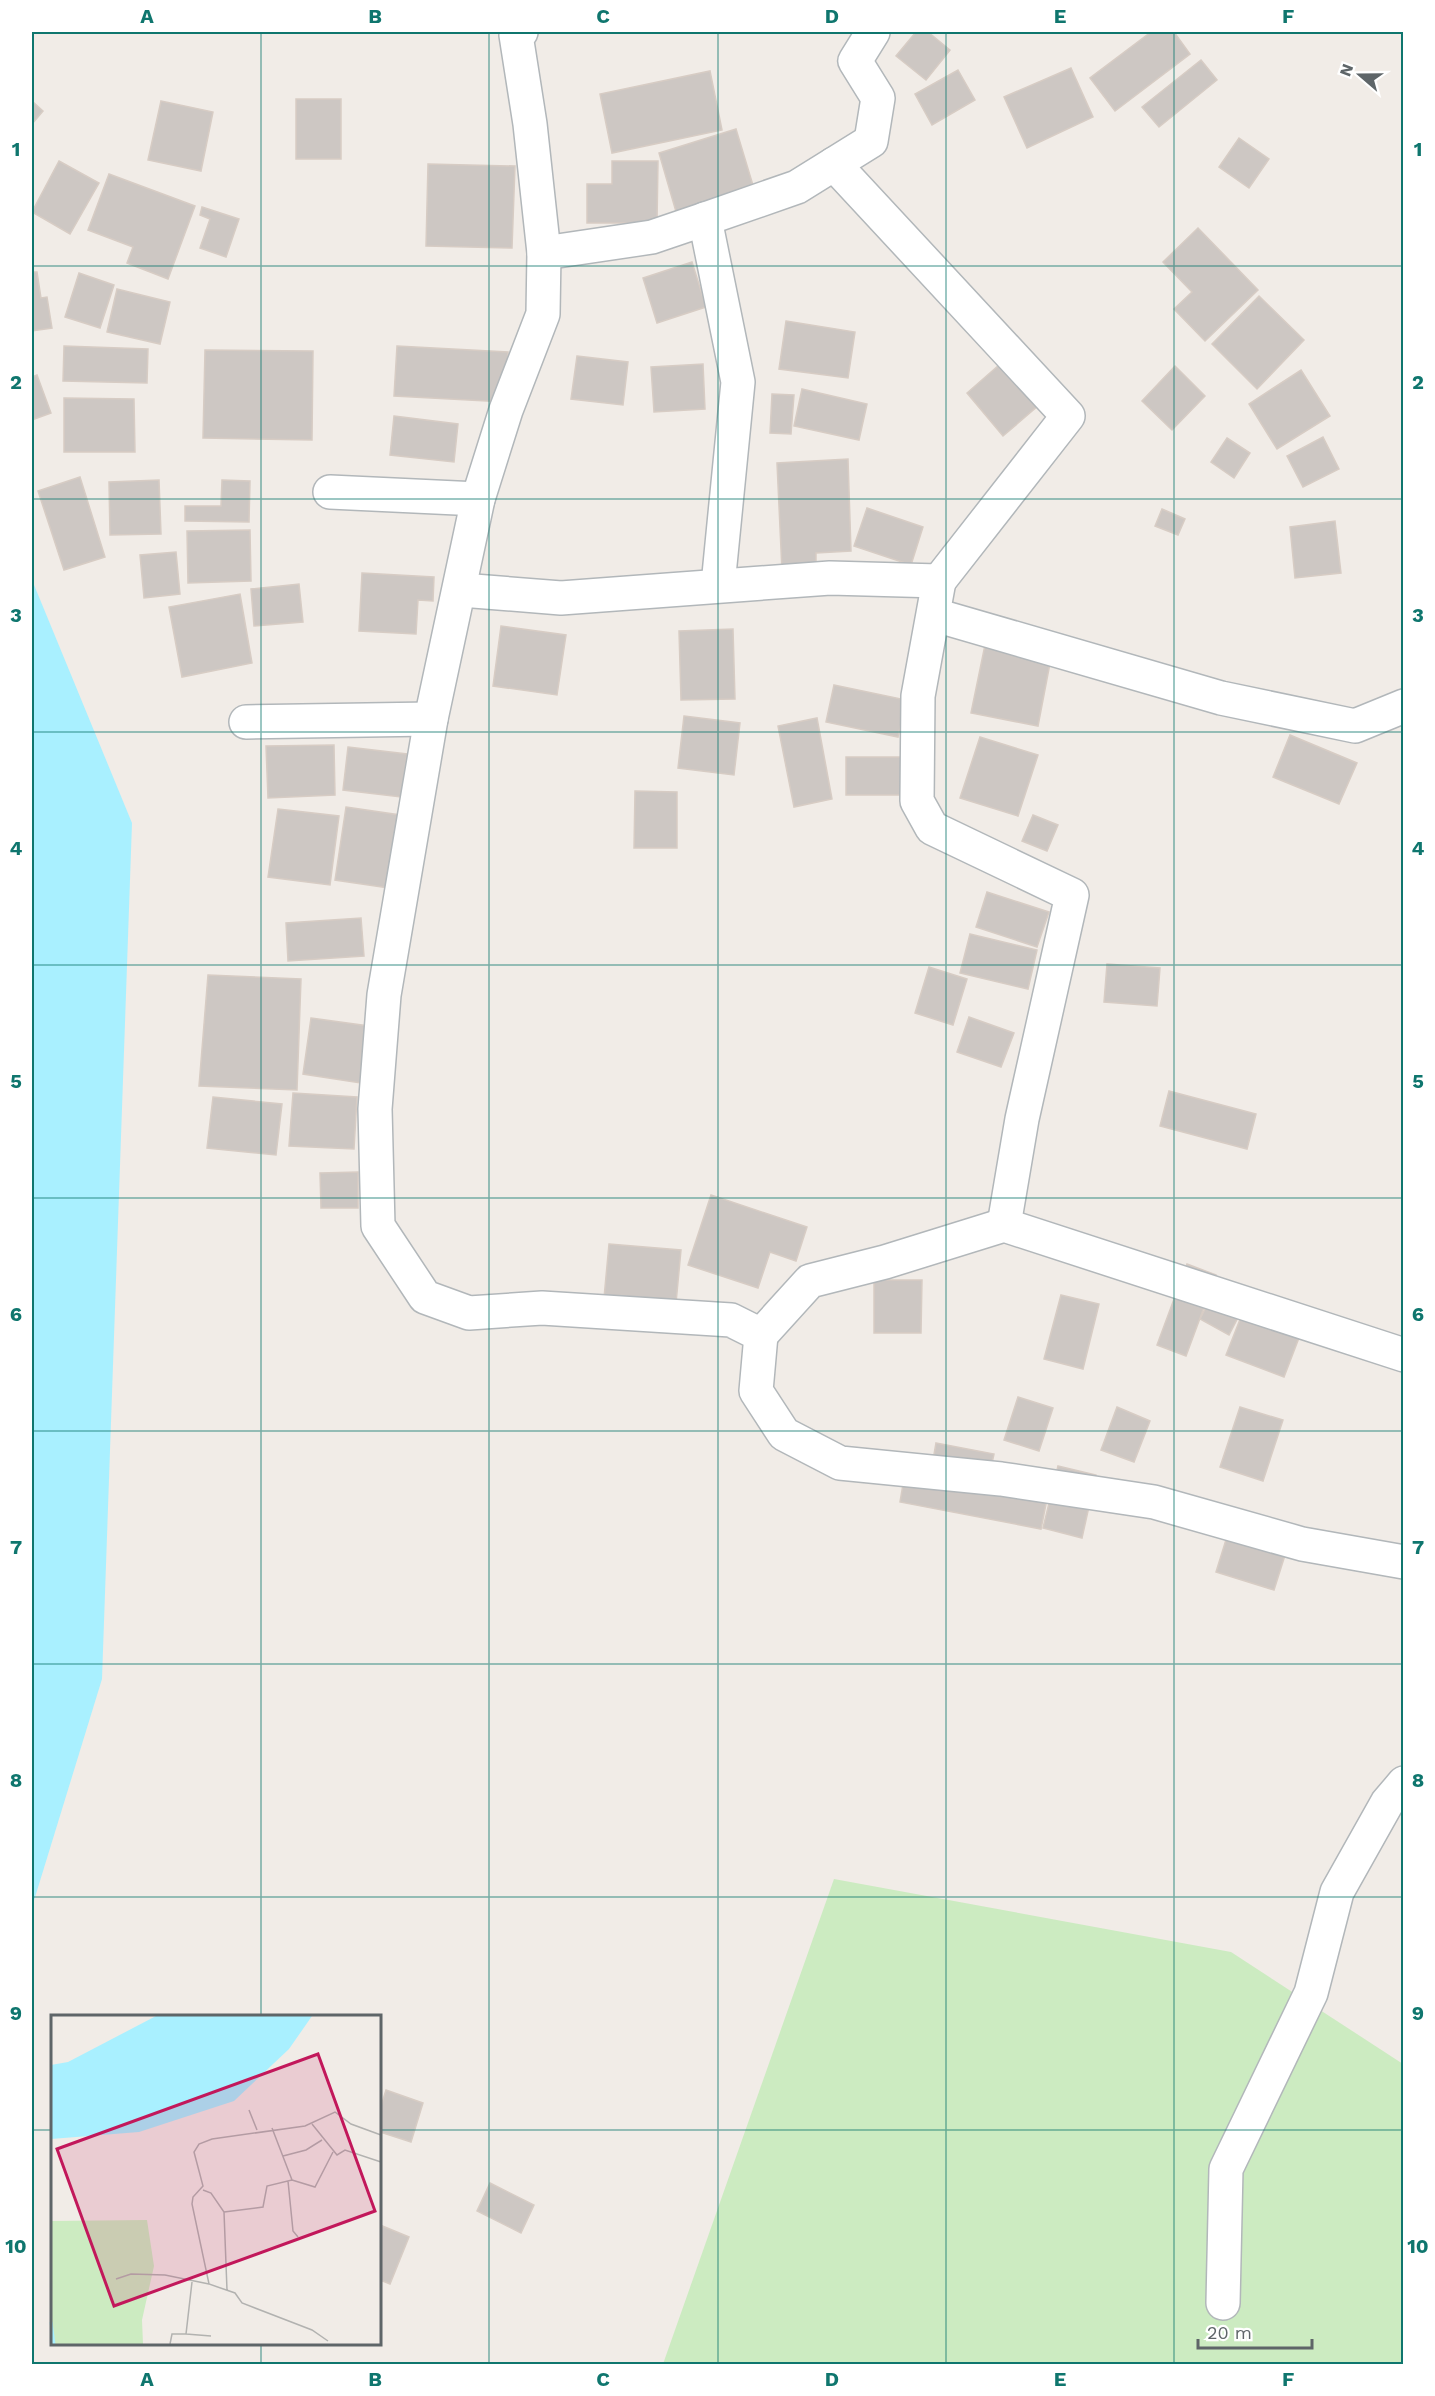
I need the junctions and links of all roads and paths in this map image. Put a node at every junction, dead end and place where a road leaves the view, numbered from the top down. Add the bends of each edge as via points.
1 (521, 32) edge
2 (873, 32) edge
3 (834, 164) junction
4 (705, 219) junction
5 (544, 253) junction
6 (330, 492) dead end
7 (478, 499) junction
8 (939, 581) junction
9 (718, 585) junction
10 (460, 590) junction
11 (935, 615) junction
12 (1404, 706) edge
13 (431, 719) junction
14 (246, 722) dead end
15 (1004, 1225) junction
16 (761, 1335) junction
17 (1404, 1355) edge
18 (1404, 1562) edge
19 (1404, 1783) edge
20 (1223, 2303) dead end

1 - 5 street via 516,35
2 - 3 street via 855,61 878,98 871,141
3 - 4 street via 797,187
3 - 8 street via 1068,416
4 - 5 street via 652,237
4 - 9 street via 738,382
5 - 7 street via 543,314 506,410
6 - 7 street
7 - 10 street
8 - 9 street via 830,578
8 - 11 street
9 - 10 street via 561,598
10 - 13 street
11 - 12 street via 1221,698 1355,726
11 - 15 street via 918,696 917,801 932,828 1072,895 1022,1119
13 - 14 street
13 - 16 street via 384,995 375,1109 378,1226 425,1297 469,1312 542,1308 730,1320
15 - 16 street via 810,1281
15 - 17 street
16 - 18 street via 756,1391 784,1434 840,1463 1001,1479 1154,1502 1302,1544
19 - 20 street via 1387,1803 1337,1892 1311,1993 1226,2169

